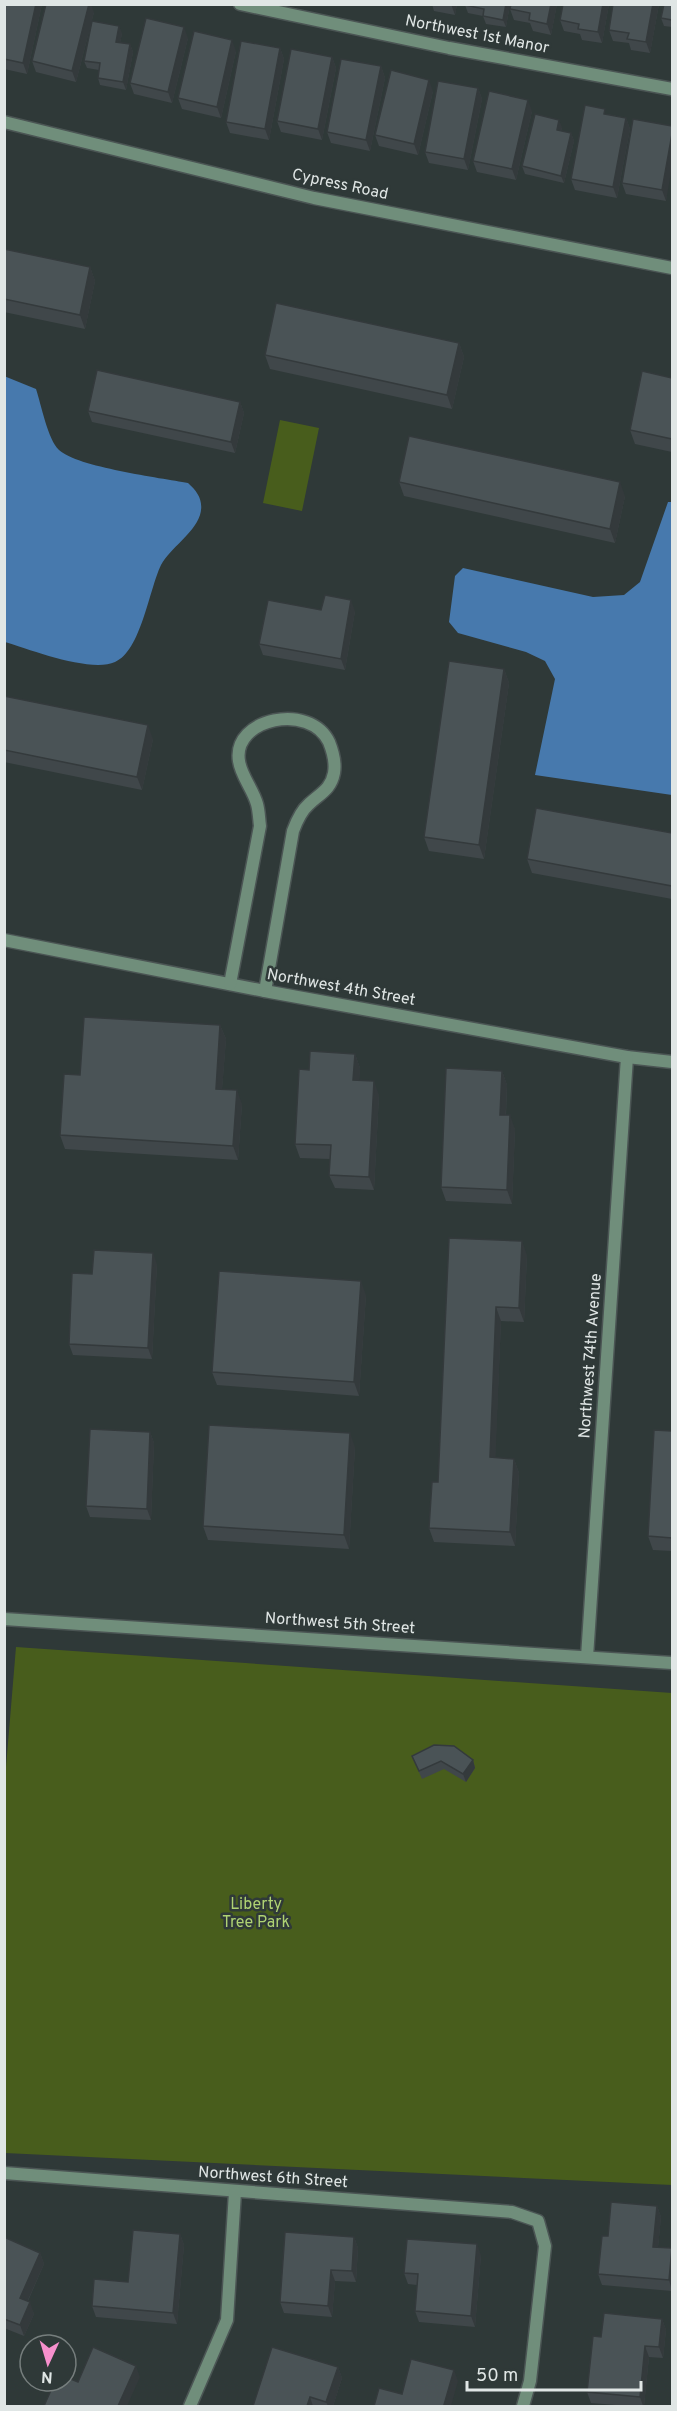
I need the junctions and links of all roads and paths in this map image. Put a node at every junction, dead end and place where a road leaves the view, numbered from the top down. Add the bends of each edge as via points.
1 (240, 4) edge
2 (672, 89) edge
3 (4, 122) edge
4 (672, 268) edge
5 (4, 940) edge
6 (230, 984) junction
7 (265, 991) junction
8 (627, 1056) junction
9 (672, 1062) edge
10 (4, 1618) edge
11 (587, 1657) junction
12 (672, 1663) edge
13 (4, 2173) edge
14 (235, 2192) junction
15 (190, 2406) edge
16 (523, 2406) edge

1 - 2 street, Northwest 1st Manor
3 - 4 street, Cypress Road via 314,198
5 - 6 street, Northwest 4th Street
6 - 7 street, Northwest 4th Street
6 - 7 street via 260,826 257,803 239,761 241,742 271,721 298,719 312,723 326,735 334,753 334,770 332,783 299,815 293,831
7 - 8 street, Northwest 4th Street
8 - 9 street, Northwest 4th Street
8 - 11 street, Northwest 74th Avenue
10 - 11 street, Northwest 5th Street
11 - 12 street, Northwest 5th Street
13 - 14 street, Northwest 6th Street
14 - 15 street via 226,2320
14 - 16 street, Northwest 6th Street via 512,2212 538,2222 545,2246 530,2381

